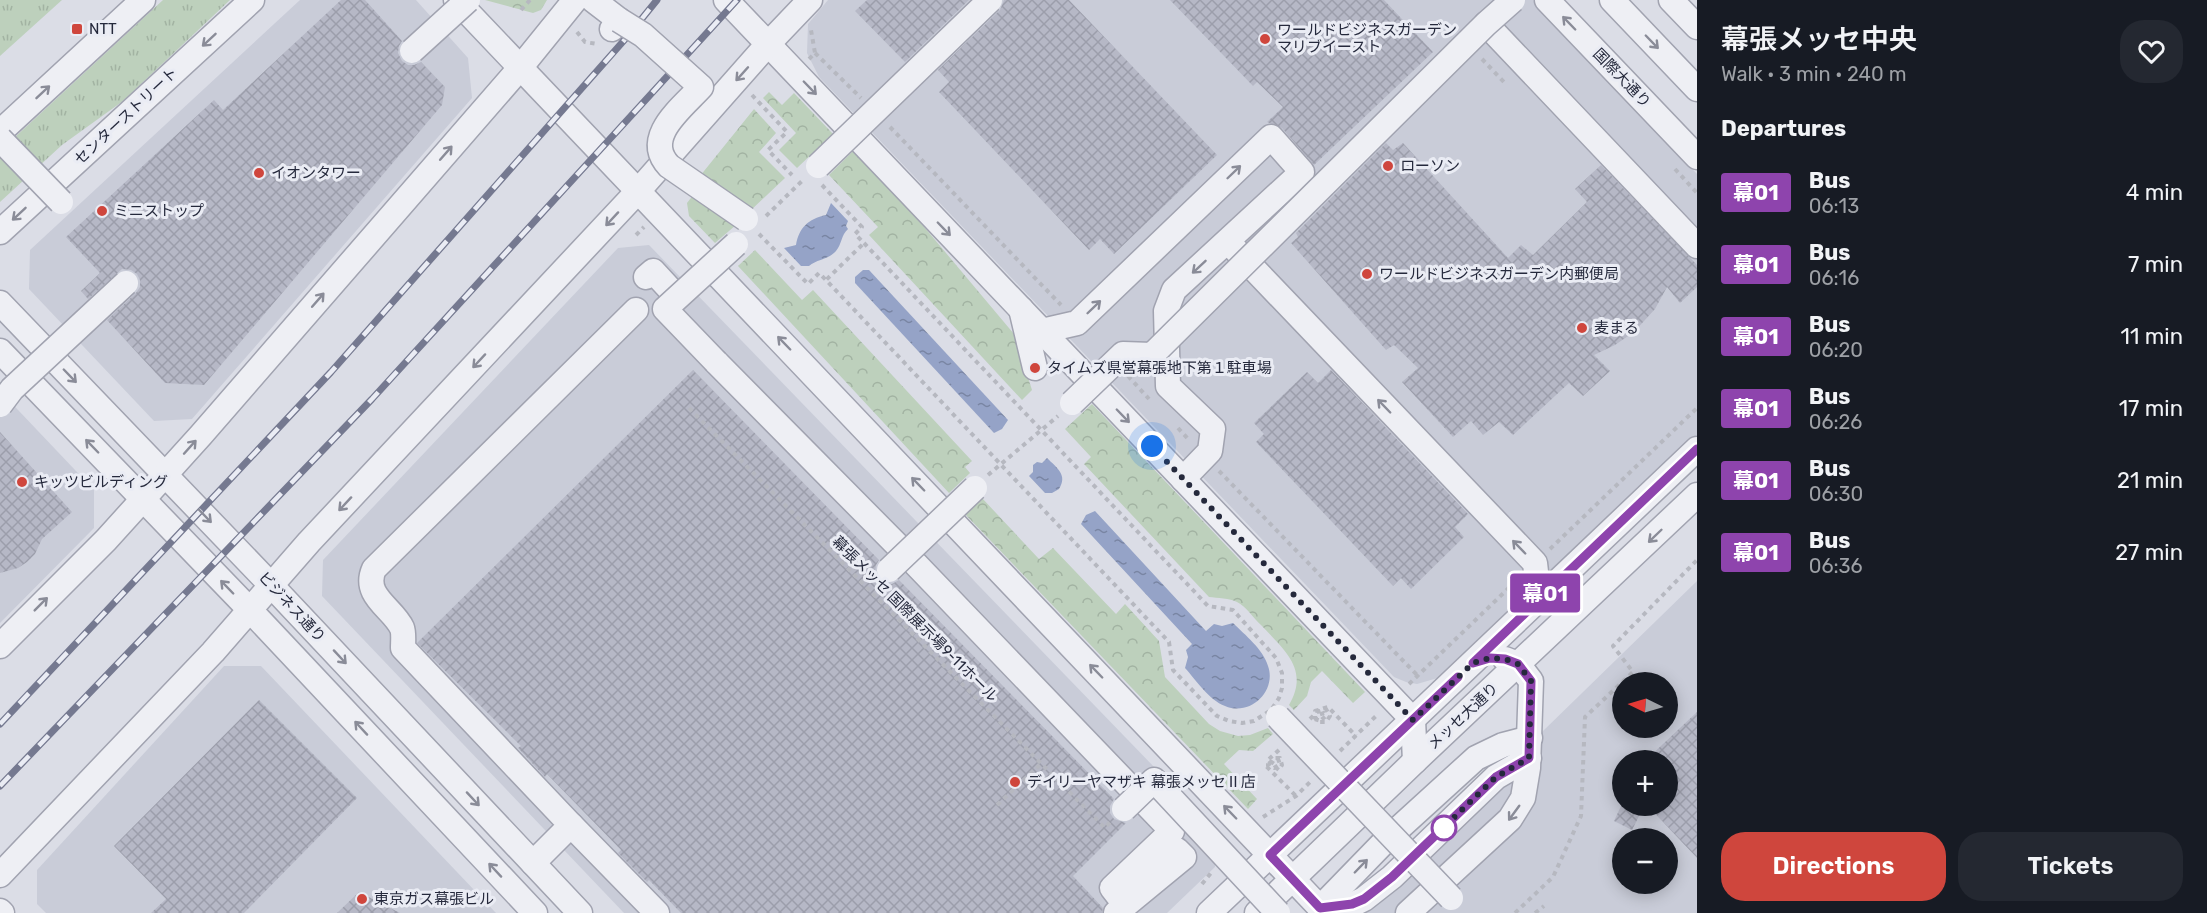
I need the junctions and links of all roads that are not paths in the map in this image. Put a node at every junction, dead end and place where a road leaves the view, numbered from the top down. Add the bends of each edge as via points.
1 (143, 0) edge
2 (252, 0) edge
3 (456, 0) edge
4 (468, 0) edge
5 (726, 0) edge
6 (990, 0) edge
7 (1512, 0) edge
8 (1547, 0) edge
9 (1612, 0) edge
10 (1671, 0) edge
11 (588, 2) edge
12 (803, 8) edge
13 (1486, 24) junction
14 (1697, 27) edge
15 (768, 44) junction
16 (412, 51) dead end
17 (520, 68) junction
18 (1697, 89) edge
19 (0, 132) edge
20 (0, 139) edge
21 (1697, 156) edge
22 (814, 170) road end
23 (639, 190) junction
24 (61, 202) dead end
25 (754, 222) road end
26 (0, 232) edge
27 (1227, 241) junction
28 (736, 244) dead end
29 (1697, 246) edge
30 (646, 278) dead end
31 (126, 283) dead end
32 (677, 297) junction
33 (0, 303) edge
34 (1021, 309) junction
35 (636, 310) dead end
36 (1042, 331) junction
37 (0, 351) edge
38 (1035, 368) dead end
39 (1072, 403) dead end
40 (0, 405) edge
41 (1697, 449) edge
42 (166, 474) junction
43 (1183, 479) junction
44 (975, 488) road end
45 (1697, 495) edge
46 (143, 499) junction
47 (897, 562) junction
48 (271, 585) junction
49 (1539, 598) junction
50 (250, 610) junction
51 (0, 646) edge
52 (1473, 663) junction
53 (1518, 664) junction
54 (1278, 717) dead end
55 (1413, 720) junction
56 (1529, 748) junction
57 (1415, 761) junction
58 (1131, 802) junction
59 (571, 825) junction
60 (1270, 855) junction
61 (533, 863) junction
62 (0, 875) edge
63 (1293, 880) junction
64 (1451, 898) dead end
65 (1323, 911) edge
66 (535, 913) edge
67 (580, 913) edge
68 (657, 913) edge
69 (1116, 913) edge
70 (1209, 913) edge
71 (1257, 913) edge
72 (1278, 913) edge
73 (1408, 913) edge

19 -> 1 street
2 -> 26 street, センターストリート
3 - 17 street
4 - 16 street, bridge
5 - 15 street
6 - 22 street, bridge
7 - 13 street, bridge
21 -> 8 street, 国際大通り
9 -> 18 street
10 - 14 street
11 - 17 street
11 - 25 street, bridge via 616,25 643,35 701,87 663,130 659,140 662,157 669,166
12 - 15 street
13 - 29 street
13 - 39 street, bridge via 1152,355 1124,354
15 -> 23 street
15 -> 34 street
17 - 23 street
42 -> 17 street
20 - 24 street, bridge
23 -> 48 street
60 -> 23 street
36 -> 27 street via 1077,323 1271,137 1302,172
27 -> 43 street via 1174,290 1166,311 1168,386 1213,429 1210,452
49 -> 27 street via 1535,563
28 - 32 street, bridge
30 - 32 street via 653,271
31 - 40 street, bridge via 12,389
32 - 47 street, bridge via 664,309
33 -> 42 street, ビジネス通り
34 - 36 street
34 - 38 street
35 - 59 street via 371,575 374,593 403,629 403,648
36 -> 43 street
46 -> 37 street
41 - 49 street, メッセ大通り
42 - 46 street
42 -> 48 street, ビジネス通り
43 - 55 street
44 - 47 street, bridge
45 -> 53 street, メッセ大通り
50 -> 46 street
51 -> 46 street
47 - 58 street
48 - 50 street
48 -> 61 street, ビジネス通り
49 - 52 street, メッセ大通り
50 - 62 street
66 -> 50 street
52 - 53 street via 1490,658
52 - 55 street, メッセ大通り
53 - 56 street via 1531,681
53 - 57 street, メッセ大通り
54 - 64 street, bridge
55 - 57 street
55 - 60 street, メッセ大通り
56 - 65 street via 1392,877 1364,899
56 -> 73 street via 1527,782 1516,811
57 - 63 street, メッセ大通り
58 - 69 street via 1172,831 1112,888 1119,897 1177,850 1184,856
58 - 72 street, bridge via 1154,780
59 - 61 street
59 - 68 street
60 - 63 street
60 - 70 street, メッセ大通り
61 - 67 street, ビジネス通り
63 - 65 street
63 - 71 street, メッセ大通り

